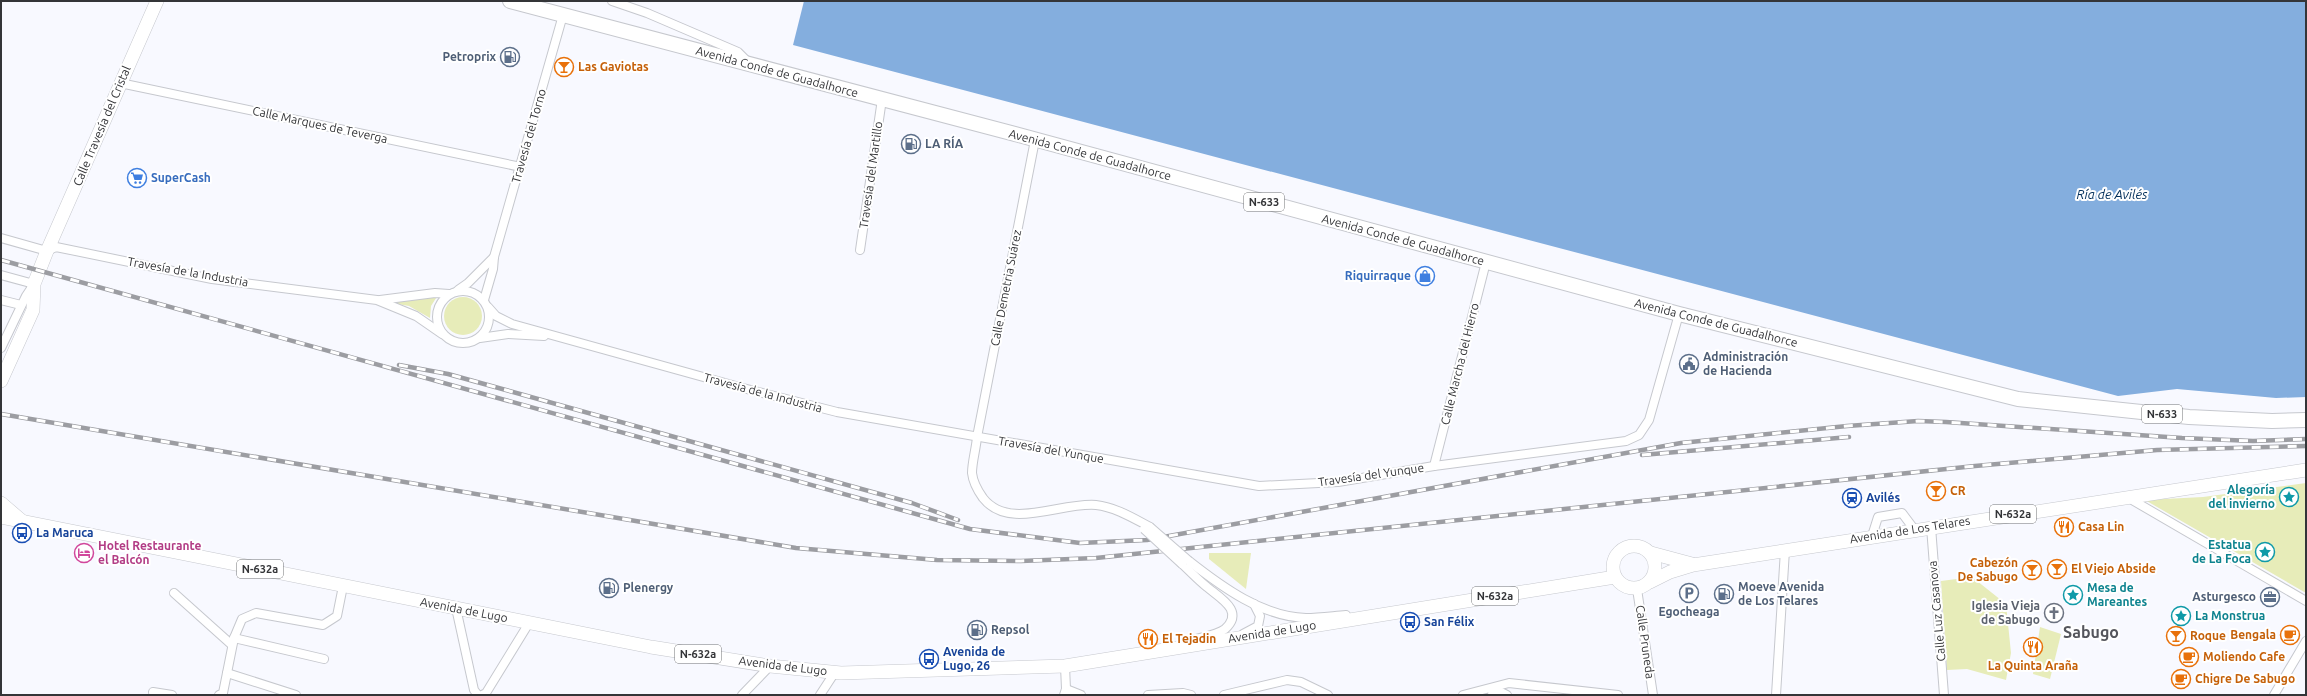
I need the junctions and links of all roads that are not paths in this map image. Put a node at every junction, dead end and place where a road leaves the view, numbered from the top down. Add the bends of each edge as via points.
1 (157, 1) edge
2 (510, 1) edge
3 (612, 1) edge
4 (563, 15) junction
5 (751, 65) junction
6 (120, 83) junction
7 (882, 99) junction
8 (1035, 140) junction
9 (521, 167) junction
10 (1, 238) edge
11 (860, 250) dead end
12 (47, 251) junction
13 (494, 257) junction
14 (1486, 262) junction
15 (1, 275) edge
16 (34, 284) junction
17 (458, 291) junction
18 (449, 294) junction
19 (1, 300) edge
20 (377, 300) junction
21 (486, 303) junction
22 (27, 307) junction
23 (1679, 314) junction
24 (442, 334) junction
25 (553, 336) junction
26 (480, 338) junction
27 (1, 348) edge
28 (1, 381) edge
29 (2306, 420) edge
30 (977, 437) junction
31 (1434, 466) junction
32 (2306, 470) edge
33 (2127, 497) junction
34 (1, 503) edge
35 (1, 517) edge
36 (24, 522) junction
37 (1930, 527) junction
38 (1914, 529) junction
39 (1872, 536) junction
40 (1785, 550) junction
41 (1651, 553) junction
42 (1613, 561) junction
43 (1185, 562) junction
44 (1694, 565) junction
45 (1614, 577) junction
46 (1583, 582) junction
47 (1650, 582) junction
48 (343, 586) junction
49 (1637, 589) junction
50 (174, 593) dead end
51 (2306, 601) edge
52 (1254, 604) junction
53 (456, 608) junction
54 (1407, 610) junction
55 (529, 623) junction
56 (1237, 638) junction
57 (2306, 641) edge
58 (233, 642) junction
59 (1168, 648) junction
60 (324, 659) dead end
61 (770, 666) junction
62 (1065, 666) junction
63 (835, 672) junction
64 (227, 673) junction
65 (153, 692) dead end
66 (1065, 692) edge
67 (1493, 692) edge
68 (172, 695) edge
69 (219, 695) edge
70 (296, 695) edge
71 (478, 695) edge
72 (482, 695) edge
73 (742, 695) edge
74 (820, 695) edge
75 (1081, 695) edge
76 (1148, 695) edge
77 (1191, 695) edge
78 (1224, 695) edge
79 (1328, 695) edge
80 (1463, 695) edge
81 (1507, 695) edge
82 (1618, 695) edge
83 (1653, 695) edge
84 (1776, 695) edge
85 (1944, 695) edge
86 (2274, 695) edge

1 - 6 main road, Calle Travesía del Cristal
2 - 4 highway, Avenida Conde de Guadalhorce / N-633
3 - 5 street via 647,13 738,52
4 - 5 highway, Avenida Conde de Guadalhorce / N-633
4 - 9 street, Travesía del Torno
5 - 7 highway, Avenida Conde de Guadalhorce / N-633
6 - 9 street, Calle Marques de Teverga
6 - 12 main road, Calle Travesía del Cristal
7 - 8 highway, Avenida Conde de Guadalhorce / N-633
7 - 11 street, Travesía del Martillo
8 - 14 highway, Avenida Conde de Guadalhorce / N-633
8 - 30 street, Calle Demetria Suárez
9 - 13 street, Travesía del Torno
10 - 12 street, Travesía de la Industria
12 - 16 main road, Calle Travesía del Cristal
12 - 20 street, Travesía de la Industria via 56,247 212,279
13 - 17 street, Travesía del Torno
13 - 21 street, Travesía del Torno
14 - 23 highway, Avenida Conde de Guadalhorce / N-633
14 - 31 street, Calle Marcha del Hierro
15 - 16 street
16 - 22 main road, Calle Travesía del Cristal
17 - 18 street, Travesía de la Industria
17 - 21 street, Travesía de la Industria via 475,293
18 - 20 street, Travesía de la Industria via 435,293
18 - 24 street via 438,308 438,326
19 - 22 street
20 - 24 street, Travesía de la Industria via 416,316
21 - 25 street, Travesía de la Industria via 496,316 503,320
21 - 26 street via 489,324
22 - 27 street
22 - 28 main road
23 - 29 highway, Avenida Conde de Guadalhorce / N-633 via 2018,400 2189,416 2272,421
23 - 31 street, Travesía del Yunque via 1649,420 1639,435 1626,441
24 - 26 street, Travesía de la Industria via 460,343
25 - 26 street, Travesía de la Industria via 508,334
25 - 30 street, Travesía de la Industria via 798,403
30 - 31 street, Travesía del Yunque via 1259,486 1338,482
30 - 43 street, bridge via 972,474 977,490 988,504 1006,513 1028,514 1072,505 1097,505 1123,513 1147,528
32 - 33 main road, N-632a
33 - 37 main road, Avenida de Los Telares / N-632a
33 - 51 street
34 - 36 main road
35 - 36 main road, Avenida de Lugo / N-632a
36 - 48 main road, Avenida de Lugo / N-632a
37 - 38 main road, Avenida de Los Telares / N-632a
37 - 85 street, Calle Luz Casanova
38 - 39 main road, Avenida de Los Telares / N-632a
38 - 39 street via 1902,513 1878,517
39 - 40 main road, Avenida de Los Telares / N-632a
40 - 44 main road, Avenida de Los Telares / N-632a
40 - 84 street
41 - 42 main road, N-632a via 1639,546 1631,546 1617,554
41 - 44 main road, Avenida de Los Telares / N-632a
41 - 47 main road via 1656,567
42 - 45 main road
42 - 46 main road, N-632a
43 - 52 street
43 - 59 street via 1207,587 1228,602 1233,611 1232,621 1224,630
44 - 47 main road, Avenida de Los Telares / N-632a via 1670,572
45 - 46 main road, N-632a
45 - 49 main road via 1625,587
46 - 54 main road, N-632a
47 - 49 main road, N-632a
48 - 53 main road, Avenida de Lugo / N-632a
48 - 58 street via 337,616 324,625 256,613 242,619
49 - 83 street, Calle Pruneda
50 - 58 street
52 - 54 street via 1279,614 1306,618
52 - 56 street via 1260,616 1258,626
53 - 55 main road, Avenida de Lugo / N-632a
53 - 71 street via 474,690
54 - 56 main road, Avenida de Lugo / N-632a
55 - 61 main road, Avenida de Lugo / N-632a via 651,647
55 - 72 street via 486,694
56 - 59 main road, Avenida de Lugo / N-632a
57 - 86 street
58 - 60 street
58 - 64 street
59 - 62 main road, Avenida de Lugo / N-632a
61 - 63 main road, Avenida de Lugo / N-632a
61 - 73 street
62 - 63 main road, Avenida de Lugo / N-632a
62 - 66 street
63 - 74 street
64 - 69 street via 223,693
64 - 70 street
65 - 68 street
66 - 75 street
67 - 80 street
67 - 81 street
67 - 82 street via 1509,683
76 - 77 street
78 - 79 street via 1287,680 1301,682

